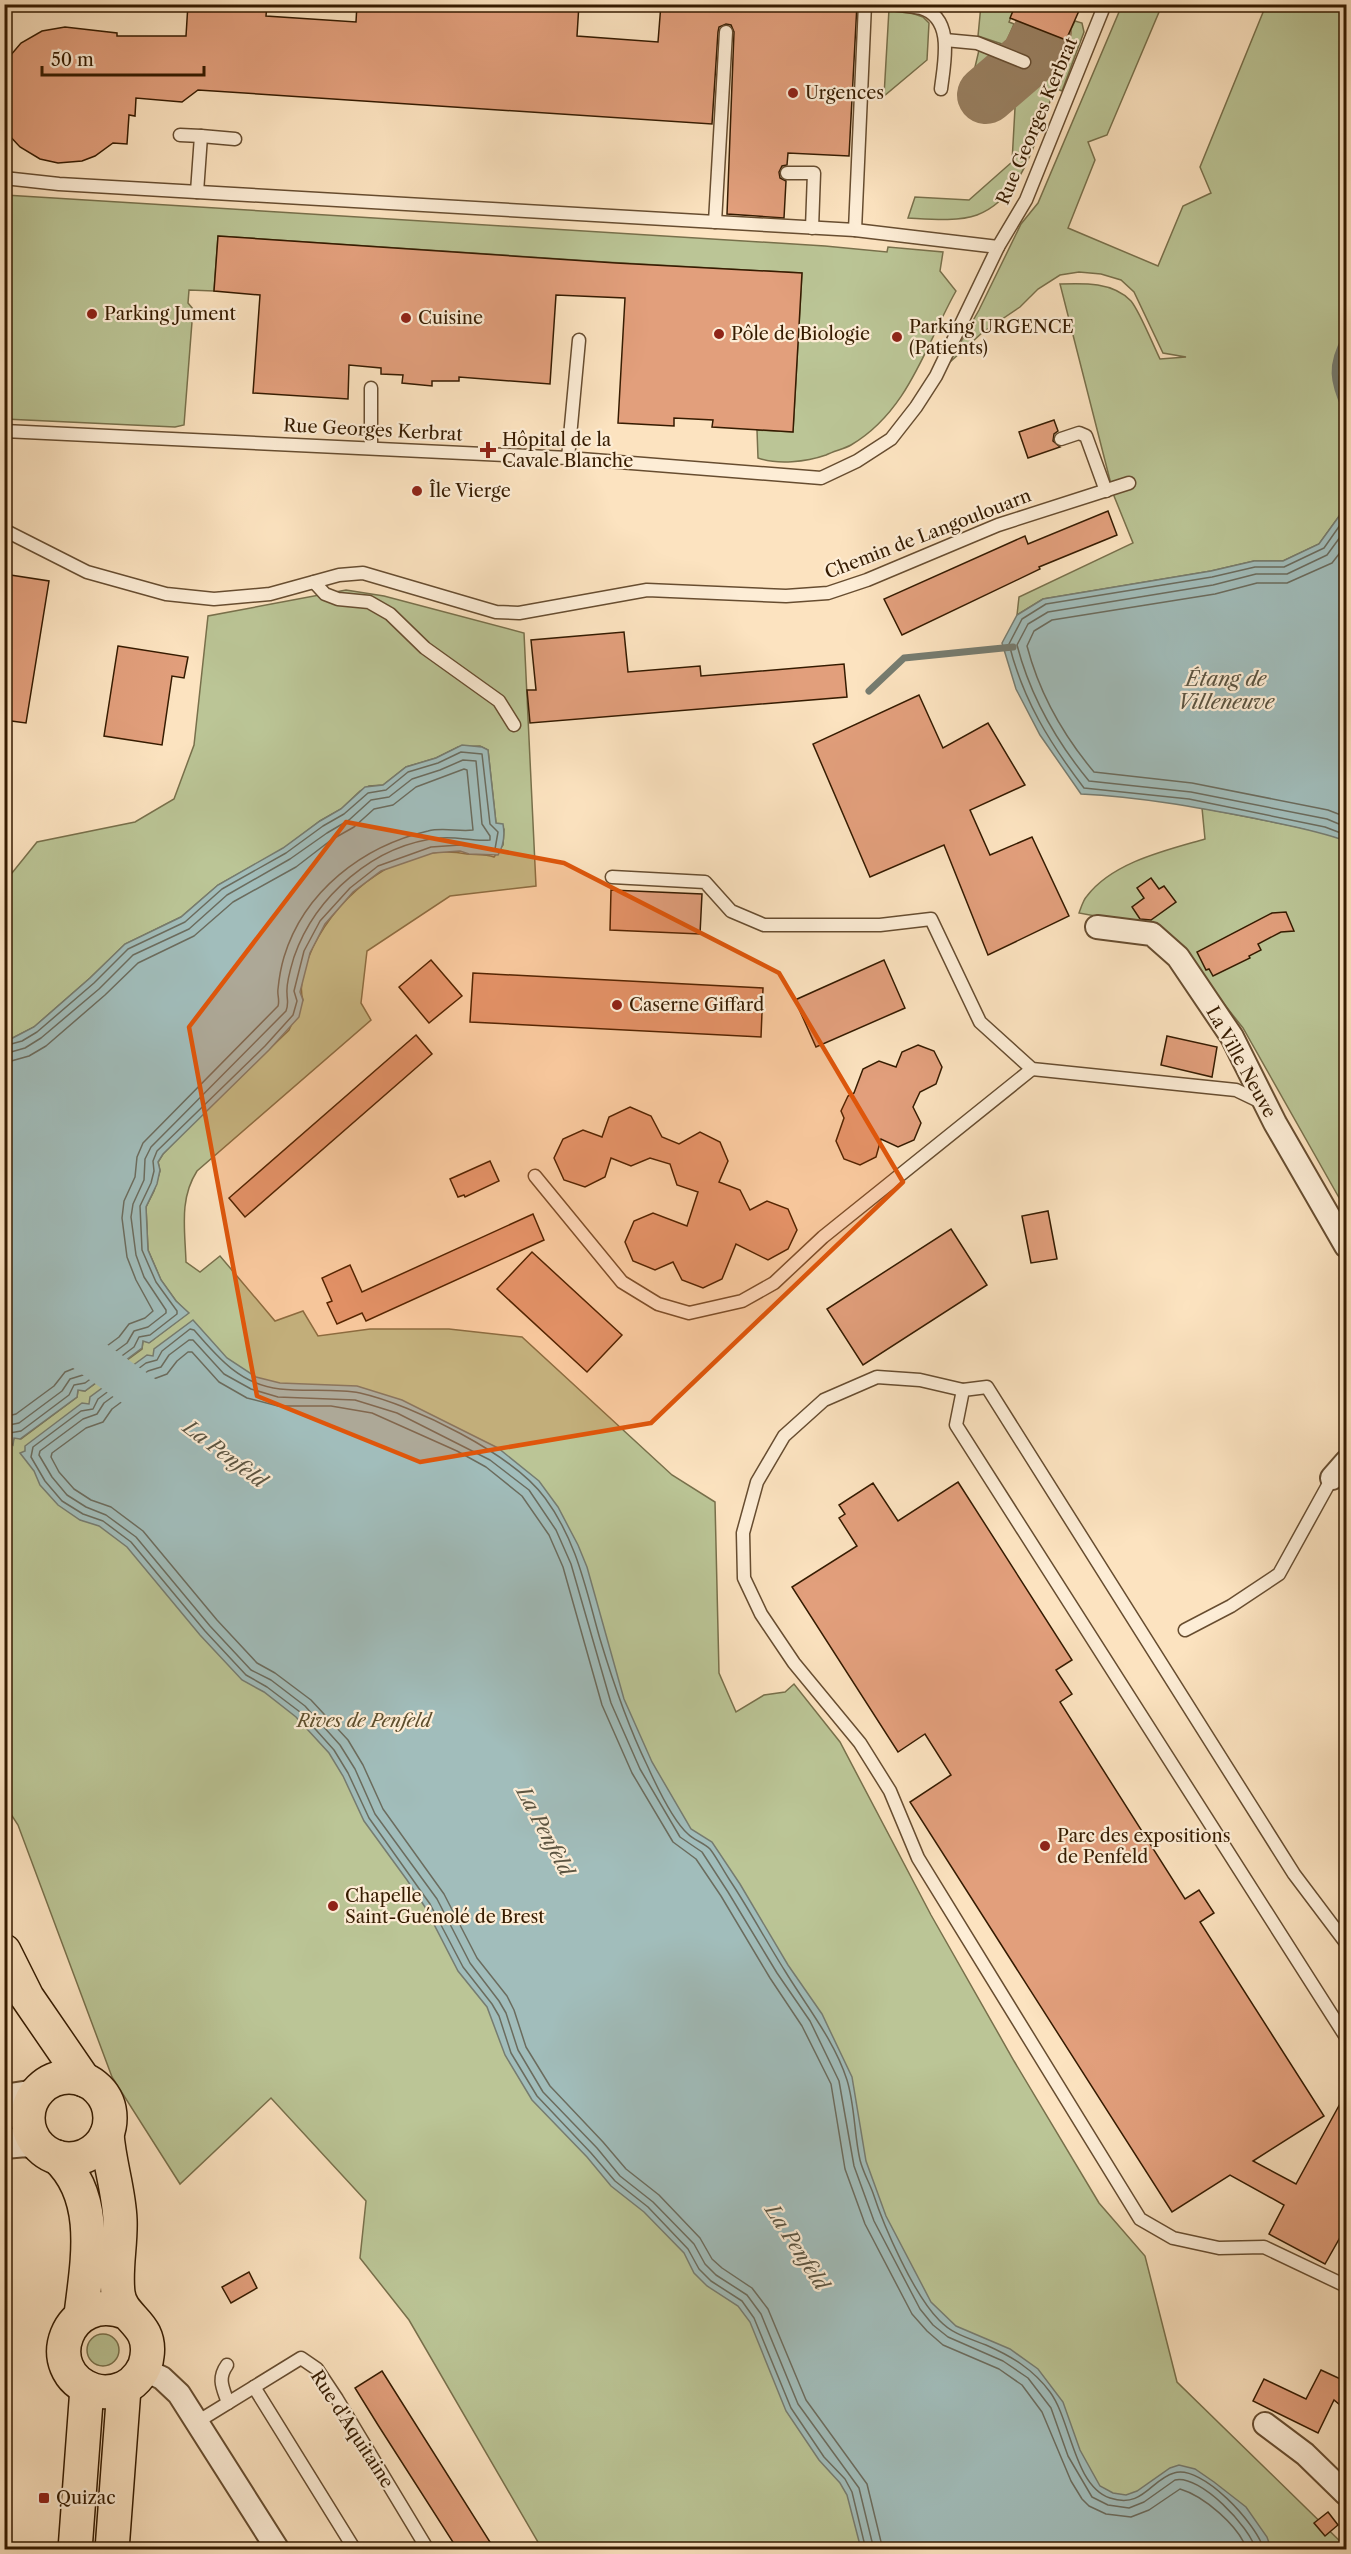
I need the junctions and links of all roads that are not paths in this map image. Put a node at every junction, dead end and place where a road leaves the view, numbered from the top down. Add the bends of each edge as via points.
1 (865, 4) edge
2 (892, 4) edge
3 (1106, 4) edge
4 (726, 32) dead end
5 (945, 40) junction
6 (1024, 62) dead end
7 (941, 89) dead end
8 (180, 135) dead end
9 (201, 136) junction
10 (235, 139) dead end
11 (787, 173) dead end
12 (4, 178) edge
13 (197, 192) junction
14 (715, 222) junction
15 (812, 228) junction
16 (855, 230) junction
17 (998, 247) junction
18 (579, 340) dead end
19 (371, 388) dead end
20 (4, 431) edge
21 (1061, 439) dead end
22 (371, 448) junction
23 (568, 458) junction
24 (1129, 483) dead end
25 (1106, 491) junction
26 (4, 530) edge
27 (314, 582) junction
28 (514, 725) dead end
29 (612, 877) dead end
30 (1097, 927) dead end
31 (1032, 1069) junction
32 (1265, 1104) junction
33 (536, 1176) dead end
34 (1347, 1246) edge
35 (963, 1390) junction
36 (1339, 1470) edge
37 (1185, 1630) dead end
38 (1347, 1943) edge
39 (4, 1951) edge
40 (27, 1997) junction
41 (1347, 2037) edge
42 (84, 2080) junction
43 (28, 2094) edge
44 (107, 2134) junction
45 (4, 2144) edge
46 (49, 2152) junction
47 (1347, 2286) edge
48 (127, 2313) junction
49 (81, 2315) junction
50 (227, 2365) dead end
51 (134, 2378) junction
52 (254, 2387) junction
53 (87, 2388) junction
54 (228, 2403) junction
55 (197, 2422) junction
56 (1265, 2424) dead end
57 (1347, 2494) edge
58 (75, 2550) edge
59 (112, 2550) edge
60 (278, 2550) edge
61 (355, 2550) edge
62 (428, 2550) edge

1 - 16 lane
2 - 5 lane via 923,8 942,24
3 - 17 lane, Rue Georges Kerbrat via 1026,201
4 - 14 lane
5 - 6 lane via 977,43
5 - 7 lane
8 - 9 lane
9 - 10 lane
9 - 13 lane
11 - 15 lane via 814,173
12 - 13 lane
13 - 14 lane
14 - 15 lane
15 - 16 lane
16 - 17 lane
17 - 23 lane, Rue Georges Kerbrat via 936,376 916,407 891,439 857,461 821,478
18 - 23 lane
19 - 22 lane
20 - 22 lane, Rue Georges Kerbrat
21 - 25 lane via 1079,433 1086,436
22 - 23 lane, Rue Georges Kerbrat
24 - 25 lane, Chemin de Langoulouarn
25 - 27 lane, Chemin de Langoulouarn via 998,525 828,593 786,596 647,590 519,613 496,612 363,573
26 - 27 lane, Chemin de Langoulouarn via 87,572 166,594 214,599 270,594
27 - 28 lane via 325,594 369,602 390,614 425,648 499,701
29 - 31 lane via 705,882 731,911 764,925 880,926 931,919 980,1022
30 - 32 street, La Ville Neuve via 1152,934 1178,957 1232,1037
31 - 32 lane via 1236,1090
31 - 33 lane via 823,1237 774,1283 742,1300 689,1313 658,1304 622,1282
32 - 34 street, La Ville Neuve
35 - 38 lane via 987,1387 1294,1874
35 - 41 lane via 956,1425
35 - 47 lane via 920,1380 877,1377 824,1400 784,1436 757,1482 743,1533 744,1578 761,1614 794,1663 860,1743 890,1791 918,1858 1140,2219 1173,2238 1219,2248 1264,2247
36 - 37 lane via 1279,1574
39 - 40 main road
40 - 42 main road
40 - 43 main road via 42,2050
42 - 43 main road via 62,2078
42 - 44 main road via 104,2096 109,2109
43 - 46 main road via 33,2137
44 - 46 main road via 92,2152 81,2157
44 - 48 main road via 120,2219 117,2293
45 - 46 street via 27,2142
46 - 49 main road via 67,2166 85,2207 87,2282
48 - 49 main road via 104,2307
48 - 51 main road via 144,2331 147,2344 147,2357
49 - 53 main road via 64,2338 63,2353 75,2379
50 - 54 lane via 220,2380
51 - 53 main road via 99,2392
51 - 55 street via 172,2386
51 - 59 main road
52 - 54 lane, Rue d'Aquitaine
52 - 61 lane
52 - 62 lane, Rue d'Aquitaine via 301,2358 317,2369
53 - 58 main road
54 - 55 lane, Rue d'Aquitaine
55 - 60 street
56 - 57 street via 1305,2454

